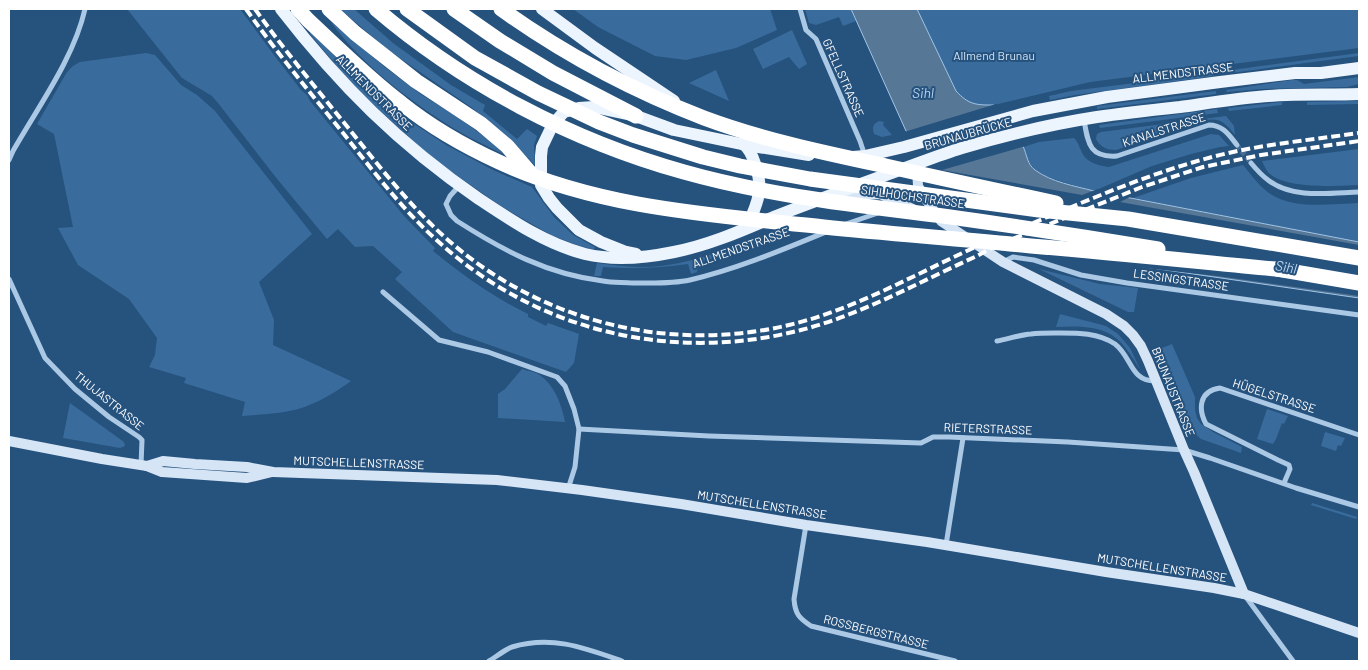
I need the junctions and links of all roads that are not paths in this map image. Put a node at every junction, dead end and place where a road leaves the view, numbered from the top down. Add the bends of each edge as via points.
1 (85, 9) edge
2 (280, 9) edge
3 (298, 9) edge
4 (307, 9) edge
5 (329, 9) edge
6 (376, 9) edge
7 (407, 9) edge
8 (454, 9) edge
9 (502, 9) edge
10 (542, 9) edge
11 (800, 9) edge
12 (349, 58) junction
13 (1359, 68) edge
14 (1359, 94) edge
15 (636, 116) junction
16 (1011, 116) joint
17 (1084, 120) junction
18 (746, 145) junction
19 (1237, 145) tunnel mouth
20 (865, 156) junction
21 (9, 160) edge
22 (917, 163) junction
23 (1251, 163) tunnel mouth
24 (541, 185) junction
25 (460, 186) junction
26 (1359, 192) edge
27 (827, 196) junction
28 (904, 204) junction
29 (1128, 219) junction
30 (941, 221) junction
31 (746, 228) junction
32 (651, 256) junction
33 (1359, 258) edge
34 (1002, 262) junction
35 (1285, 270) junction
36 (9, 279) edge
37 (1359, 283) edge
38 (383, 292) dead end
39 (1359, 316) edge
40 (997, 342) dead end
41 (1156, 381) junction
42 (579, 429) junction
43 (1359, 435) edge
44 (963, 438) junction
45 (9, 441) edge
46 (1184, 450) junction
47 (144, 465) junction
48 (1284, 483) junction
49 (568, 489) junction
50 (1359, 507) edge
51 (806, 525) junction
52 (946, 545) junction
53 (1244, 594) junction
54 (1359, 633) edge
55 (489, 661) edge
56 (622, 661) edge
57 (955, 661) edge
58 (1293, 661) edge

1 - 21 street via 68,58
2 - 25 main road, ALLMENDSTRASSE via 364,105 406,144
3 - 12 highway
4 - 12 highway
5 - 24 highway via 404,72 481,124 507,146
6 - 35 highway, SIHLHOCHSTRASSE via 479,83 544,118 646,160 719,182 791,196 1084,236
7 - 29 highway, SIHLHOCHSTRASSE via 489,66 553,100 668,147 740,166 842,184
8 - 15 highway via 553,73
9 - 29 highway via 569,54 608,75 706,118 829,154
10 - 18 main road via 679,104
11 - 20 street, GFELLSTRASSE via 806,30 816,40
12 - 35 highway via 403,105 451,137 499,162 595,196 659,209 881,233
13 - 16 main road, ALLMENDSTRASSE via 1107,97
14 - 17 main road via 1234,99
15 - 18 main road via 674,130
15 - 24 main road via 594,107 564,112 553,124 542,147
16 - 20 main road, BRUNAUBRÜCKE
17 - 19 street, KANALSTRASSE via 1090,145 1105,157 1117,156 1209,125 1222,128
17 - 22 main road, BRUNAUBRÜCKE via 1026,131
18 - 20 main road via 824,158
18 - 31 main road via 754,160 759,193
22 - 27 main road, ALLMENDSTRASSE
22 - 30 street, BRUNAUSTRASSE via 918,186
23 - 26 street via 1272,183 1295,192
24 - 32 main road via 562,214 579,230 626,252
25 - 28 street, ALLMENDSTRASSE via 446,204 457,221 532,263 604,282 688,280 770,255
25 - 32 main road, ALLMENDSTRASSE via 512,220 570,249 605,257
27 - 28 street via 880,194
27 - 31 main road, ALLMENDSTRASSE
28 - 30 street
29 - 33 highway, SIHLHOCHSTRASSE
30 - 34 street, BRUNAUSTRASSE
31 - 32 main road, ALLMENDSTRASSE via 707,244
34 - 39 street, LESSINGSTRASSE via 1013,257 1034,260 1108,280
34 - 41 street, BRUNAUSTRASSE via 1124,326 1141,346
35 - 37 highway, SIHLHOCHSTRASSE
36 - 47 street, THUJASTRASSE via 45,358 75,389 139,436
38 - 42 street via 438,340 488,352 557,377 565,386
40 - 41 street via 1032,334 1089,334 1116,345 1138,376
41 - 46 street, BRUNAUSTRASSE
42 - 44 street, RIETERSTRASSE via 921,443 933,436
42 - 49 street via 576,467
43 - 48 street, HÜGELSTRASSE via 1220,388 1205,394 1201,414 1206,424 1289,465
44 - 46 street, RIETERSTRASSE
44 - 52 street
45 - 47 street, MUTSCHELLENSTRASSE
46 - 48 street, RIETERSTRASSE
46 - 53 street, BRUNAUSTRASSE
47 - 49 street, MUTSCHELLENSTRASSE via 163,461 273,472 497,480
48 - 50 street, RIETERSTRASSE
49 - 51 street, MUTSCHELLENSTRASSE
51 - 52 street, MUTSCHELLENSTRASSE
51 - 57 street, ROSSBERGSTRASSE via 794,599 795,610 804,622
52 - 53 street, MUTSCHELLENSTRASSE
53 - 54 street, MUTSCHELLENSTRASSE
53 - 58 street, BRUNAUSTRASSE
55 - 56 street via 511,648 536,642 587,648

